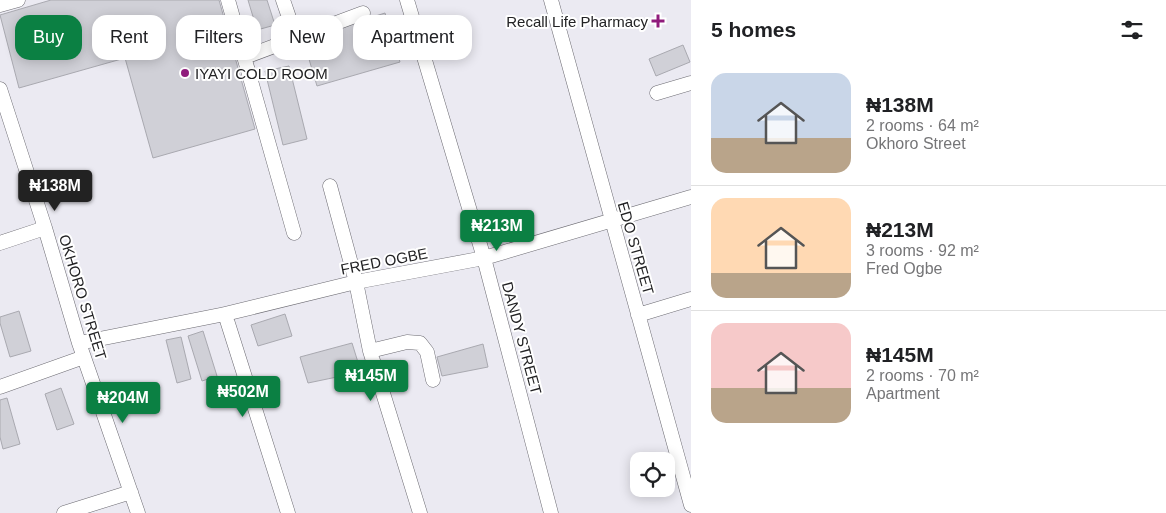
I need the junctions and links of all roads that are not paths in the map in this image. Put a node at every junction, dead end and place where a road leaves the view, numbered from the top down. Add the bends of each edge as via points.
1 (18, 0) edge
2 (228, 0) edge
3 (284, 0) edge
4 (407, 0) edge
5 (551, 0) edge
6 (0, 5) edge
7 (364, 13) dead end
8 (232, 15) edge
9 (289, 15) edge
10 (343, 21) edge
11 (246, 60) edge
12 (691, 83) edge
13 (0, 89) edge
14 (657, 93) dead end
15 (330, 186) dead end
16 (691, 197) edge
17 (612, 220) junction
18 (45, 228) junction
19 (294, 233) dead end
20 (0, 243) edge
21 (484, 258) junction
22 (356, 282) junction
23 (691, 300) edge
24 (225, 314) junction
25 (638, 316) junction
26 (80, 343) junction
27 (370, 351) junction
28 (84, 357) junction
29 (433, 380) dead end
30 (0, 387) edge
31 (132, 492) junction
32 (691, 504) edge
33 (64, 513) edge
34 (138, 513) edge
35 (288, 513) edge
36 (420, 513) edge
37 (551, 513) edge

1 - 6 street
2 - 8 street
3 - 9 street
4 - 21 street, DANDY STREET
5 - 17 street, EDO STREET
7 - 10 street
11 - 19 street
12 - 14 street
13 - 18 street, OKHORO STREET
15 - 22 street
16 - 17 street, FRED OGBE
17 - 21 street, FRED OGBE
17 - 25 street, EDO STREET
18 - 20 street
18 - 26 street, OKHORO STREET
21 - 22 street, FRED OGBE
21 - 37 street, DANDY STREET
22 - 24 street, FRED OGBE
22 - 27 street
23 - 25 street
24 - 26 street, FRED OGBE
24 - 35 street
25 - 32 street, EDO STREET
26 - 28 street, OKHORO STREET
27 - 29 street via 407,342 420,343 427,352
27 - 36 street
28 - 30 street
28 - 31 street, OKHORO STREET
31 - 33 street
31 - 34 street, OKHORO STREET

